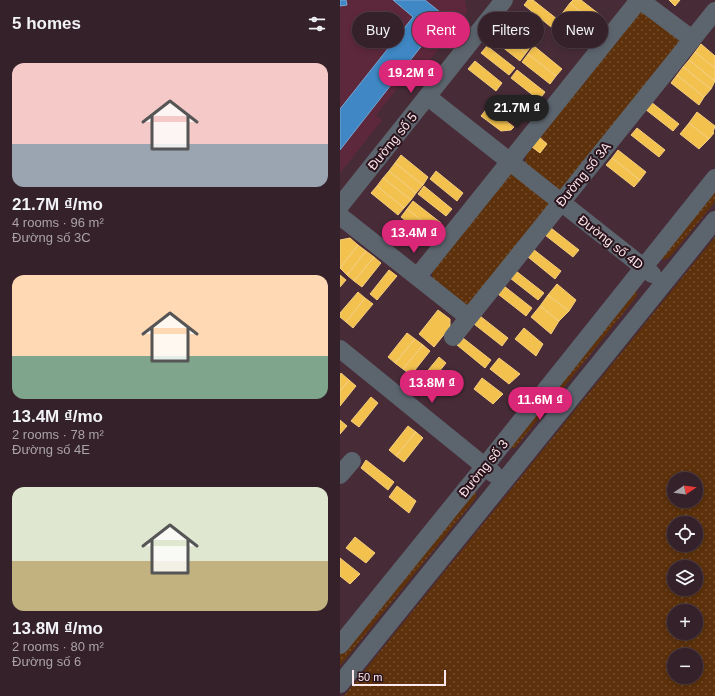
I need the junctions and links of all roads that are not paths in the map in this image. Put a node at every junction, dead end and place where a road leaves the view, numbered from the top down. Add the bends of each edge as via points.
1 (640, 0) edge
2 (496, 3) edge
3 (715, 11) edge
4 (692, 40) junction
5 (428, 97) junction
6 (510, 162) junction
7 (715, 178) edge
8 (560, 202) junction
9 (340, 206) edge
10 (340, 216) edge
11 (715, 220) edge
12 (643, 267) junction
13 (418, 276) junction
14 (663, 283) junction
15 (468, 317) junction
16 (453, 337) dead end
17 (340, 349) edge
18 (352, 461) dead end
19 (485, 466) junction
20 (340, 475) edge
21 (504, 482) junction
22 (340, 645) edge
23 (340, 684) edge

1 - 4 street
1 - 6 street
2 - 5 street, Đường số 5
3 - 4 street, Đường số 3A
4 - 8 street, Đường số 3A
5 - 6 street, Đường số 4D
5 - 9 street, Đường số 5
6 - 8 street, Đường số 4D
6 - 13 street
7 - 12 street, Đường số 3
8 - 12 street, Đường số 4D
8 - 15 street, Đường số 3A
10 - 13 street
11 - 14 street, Đường số 3
12 - 14 street, Đường số 4D
12 - 19 street, Đường số 3
13 - 15 street
14 - 21 street, Đường số 3
15 - 16 street, Đường số 3A
17 - 19 street
18 - 20 street
19 - 21 street
19 - 22 street, Đường số 3
21 - 23 street, Đường số 3

